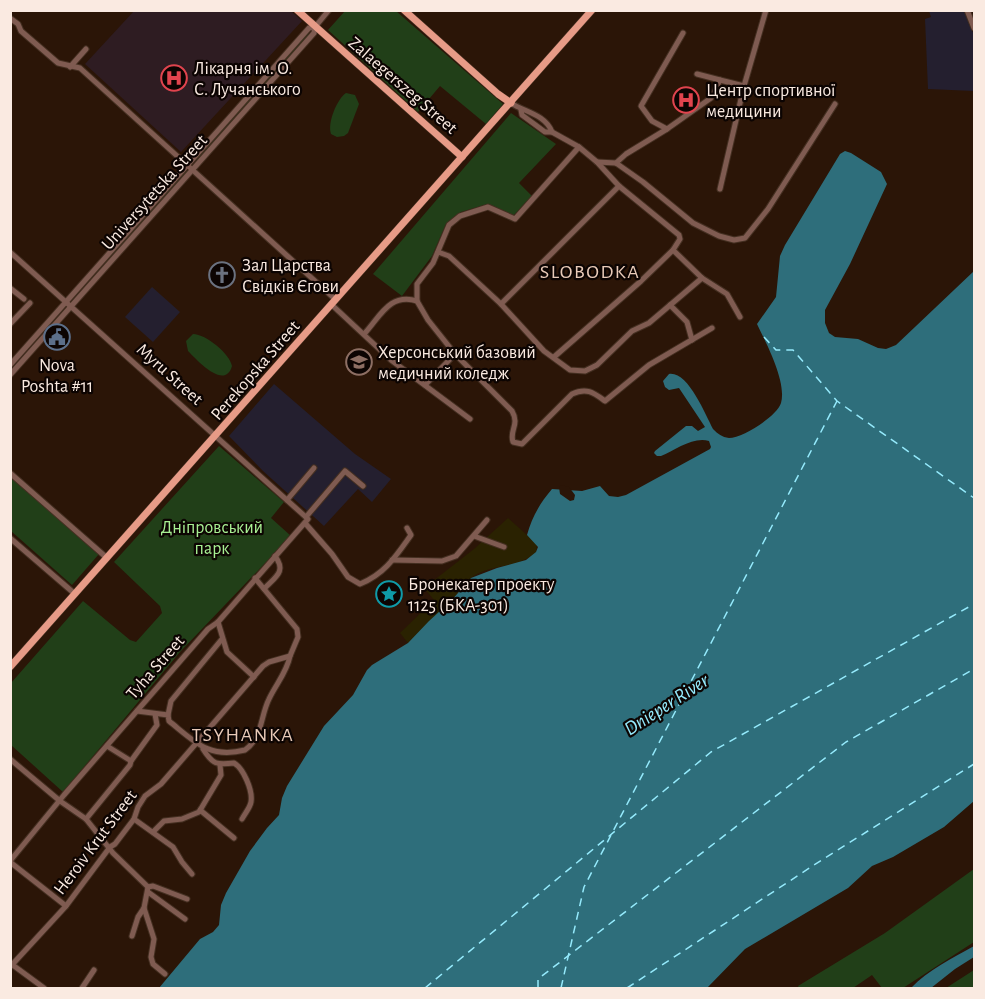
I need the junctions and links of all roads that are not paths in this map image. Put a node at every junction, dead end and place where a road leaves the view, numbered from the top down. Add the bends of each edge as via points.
1 (297, 10) edge
2 (329, 10) edge
3 (404, 10) edge
4 (592, 10) edge
5 (766, 10) edge
6 (967, 10) edge
7 (10, 18) edge
8 (315, 27) junction
9 (975, 28) edge
10 (683, 33) dead end
11 (86, 49) dead end
12 (70, 67) junction
13 (697, 74) dead end
14 (720, 80) junction
15 (744, 86) junction
16 (511, 103) junction
17 (835, 104) dead end
18 (667, 129) junction
19 (579, 147) junction
20 (462, 157) junction
21 (597, 162) junction
22 (616, 163) junction
23 (188, 165) junction
24 (193, 170) junction
25 (619, 186) junction
26 (720, 189) dead end
27 (673, 250) junction
28 (10, 252) edge
29 (438, 252) junction
30 (702, 278) junction
31 (417, 284) junction
32 (10, 288) edge
33 (406, 298) junction
34 (417, 301) junction
35 (334, 303) junction
36 (501, 304) junction
37 (69, 305) junction
38 (670, 305) junction
39 (740, 317) dead end
40 (10, 324) edge
41 (712, 328) dead end
42 (365, 333) junction
43 (692, 340) junction
44 (455, 354) junction
45 (554, 357) junction
46 (10, 365) edge
47 (10, 375) edge
48 (425, 385) junction
49 (470, 418) dead end
50 (216, 436) junction
51 (314, 468) dead end
52 (10, 473) edge
53 (363, 486) dead end
54 (287, 500) junction
55 (306, 520) junction
56 (488, 520) dead end
57 (406, 528) dead end
58 (474, 536) junction
59 (10, 537) edge
60 (504, 547) dead end
61 (275, 556) junction
62 (107, 558) junction
63 (392, 560) junction
64 (255, 578) junction
65 (264, 589) junction
66 (75, 594) junction
67 (218, 622) junction
68 (222, 639) junction
69 (290, 656) junction
70 (10, 668) edge
71 (254, 677) junction
72 (137, 711) junction
73 (155, 714) junction
74 (168, 715) junction
75 (196, 744) junction
76 (107, 746) junction
77 (203, 749) junction
78 (131, 761) junction
79 (12, 762) edge
80 (220, 765) junction
81 (60, 801) junction
82 (200, 810) junction
83 (86, 819) junction
84 (134, 819) junction
85 (242, 819) dead end
86 (153, 832) junction
87 (234, 838) dead end
88 (110, 847) junction
89 (10, 861) edge
90 (192, 874) dead end
91 (148, 890) junction
92 (188, 899) dead end
93 (66, 906) junction
94 (144, 908) junction
95 (185, 919) dead end
96 (132, 936) dead end
97 (11, 965) edge
98 (94, 970) dead end
99 (165, 974) dead end
100 (44, 988) edge
101 (82, 988) edge

1 - 8 main road, Zalaegerszeg Street
2 - 8 street, Universytetska Street
3 - 16 main road
4 - 16 main road, Perekopska Street
5 - 15 street
6 - 9 street
7 - 12 street via 58,63
8 - 20 main road, Zalaegerszeg Street
8 - 23 street, Universytetska Street via 309,28
8 - 24 street, Universytetska Street via 314,33
10 - 18 street via 641,106 652,121
11 - 12 street
12 - 23 street via 80,68
13 - 14 street
14 - 15 street
14 - 18 street via 711,98
15 - 26 street
16 - 19 street via 545,132
16 - 20 main road, Perekopska Street
17 - 22 street via 745,238 719,236 693,223
18 - 22 street
19 - 21 street
19 - 29 street via 518,217 513,219 488,207 460,216 449,225
20 - 35 main road, Perekopska Street
21 - 22 street
21 - 25 street
23 - 24 street
23 - 37 street, Universytetska Street
24 - 35 street
24 - 37 street, Universytetska Street
25 - 27 street via 679,236 680,242
25 - 36 street
27 - 30 street
27 - 45 street
28 - 37 street, Myru Street
29 - 31 street
29 - 36 street via 449,256
30 - 38 street
30 - 39 street via 727,294
31 - 33 street
31 - 34 street
32 - 40 street via 27,301
33 - 34 street
33 - 42 street via 392,302
34 - 44 street
35 - 42 street
35 - 50 main road, Perekopska Street
36 - 45 street
37 - 46 street, Universytetska Street
37 - 47 street, Universytetska Street
37 - 50 street, Myru Street
38 - 43 street via 687,322
38 - 45 street via 585,371 570,370
41 - 43 street
42 - 48 street via 391,360
43 - 44 street via 649,365 606,401 590,391 580,391 519,445 512,440 516,422 512,411
44 - 48 street
48 - 49 street
50 - 54 street, Myru Street
50 - 62 main road, Perekopska Street
51 - 54 street
52 - 62 street
53 - 55 street, Tyha Street via 345,471
54 - 55 street, Myru Street
55 - 61 street, Tyha Street
55 - 63 street, Myru Street via 348,577 360,584 376,578
56 - 58 street
57 - 63 street via 411,535
58 - 60 street
58 - 63 street via 456,556 442,561
59 - 66 street
61 - 64 street, Tyha Street
61 - 65 street via 281,571
62 - 66 main road, Perekopska Street
64 - 65 street
64 - 67 street, Tyha Street
65 - 69 street via 297,629
66 - 70 main road, Perekopska Street
67 - 68 street
67 - 72 street, Tyha Street
68 - 71 street via 227,652
68 - 74 street, Tyha Street via 171,701
69 - 71 street, Heroiv Krut Street via 269,662
69 - 77 street via 248,748 231,752
71 - 75 street, Heroiv Krut Street
72 - 73 street
72 - 76 street, Tyha Street
73 - 74 street
73 - 78 street, Tyha Street via 157,725
74 - 75 street via 169,721
75 - 77 street
75 - 84 street, Heroiv Krut Street via 146,796
76 - 78 street
76 - 81 street, Tyha Street
77 - 80 street
78 - 83 street, Tyha Street
79 - 81 street
80 - 82 street via 221,775
80 - 85 street via 238,765 250,790 251,801
81 - 83 street
81 - 89 street, Tyha Street
82 - 86 street via 182,819 164,821
82 - 87 street
83 - 88 street
84 - 86 street
84 - 88 street, Heroiv Krut Street
86 - 90 street via 173,847
88 - 91 street
88 - 93 street, Heroiv Krut Street
89 - 93 street
91 - 92 street via 153,886
91 - 94 street
91 - 95 street
93 - 97 street, Heroiv Krut Street
94 - 96 street
94 - 99 street via 154,939 152,961
97 - 100 street
98 - 101 street

